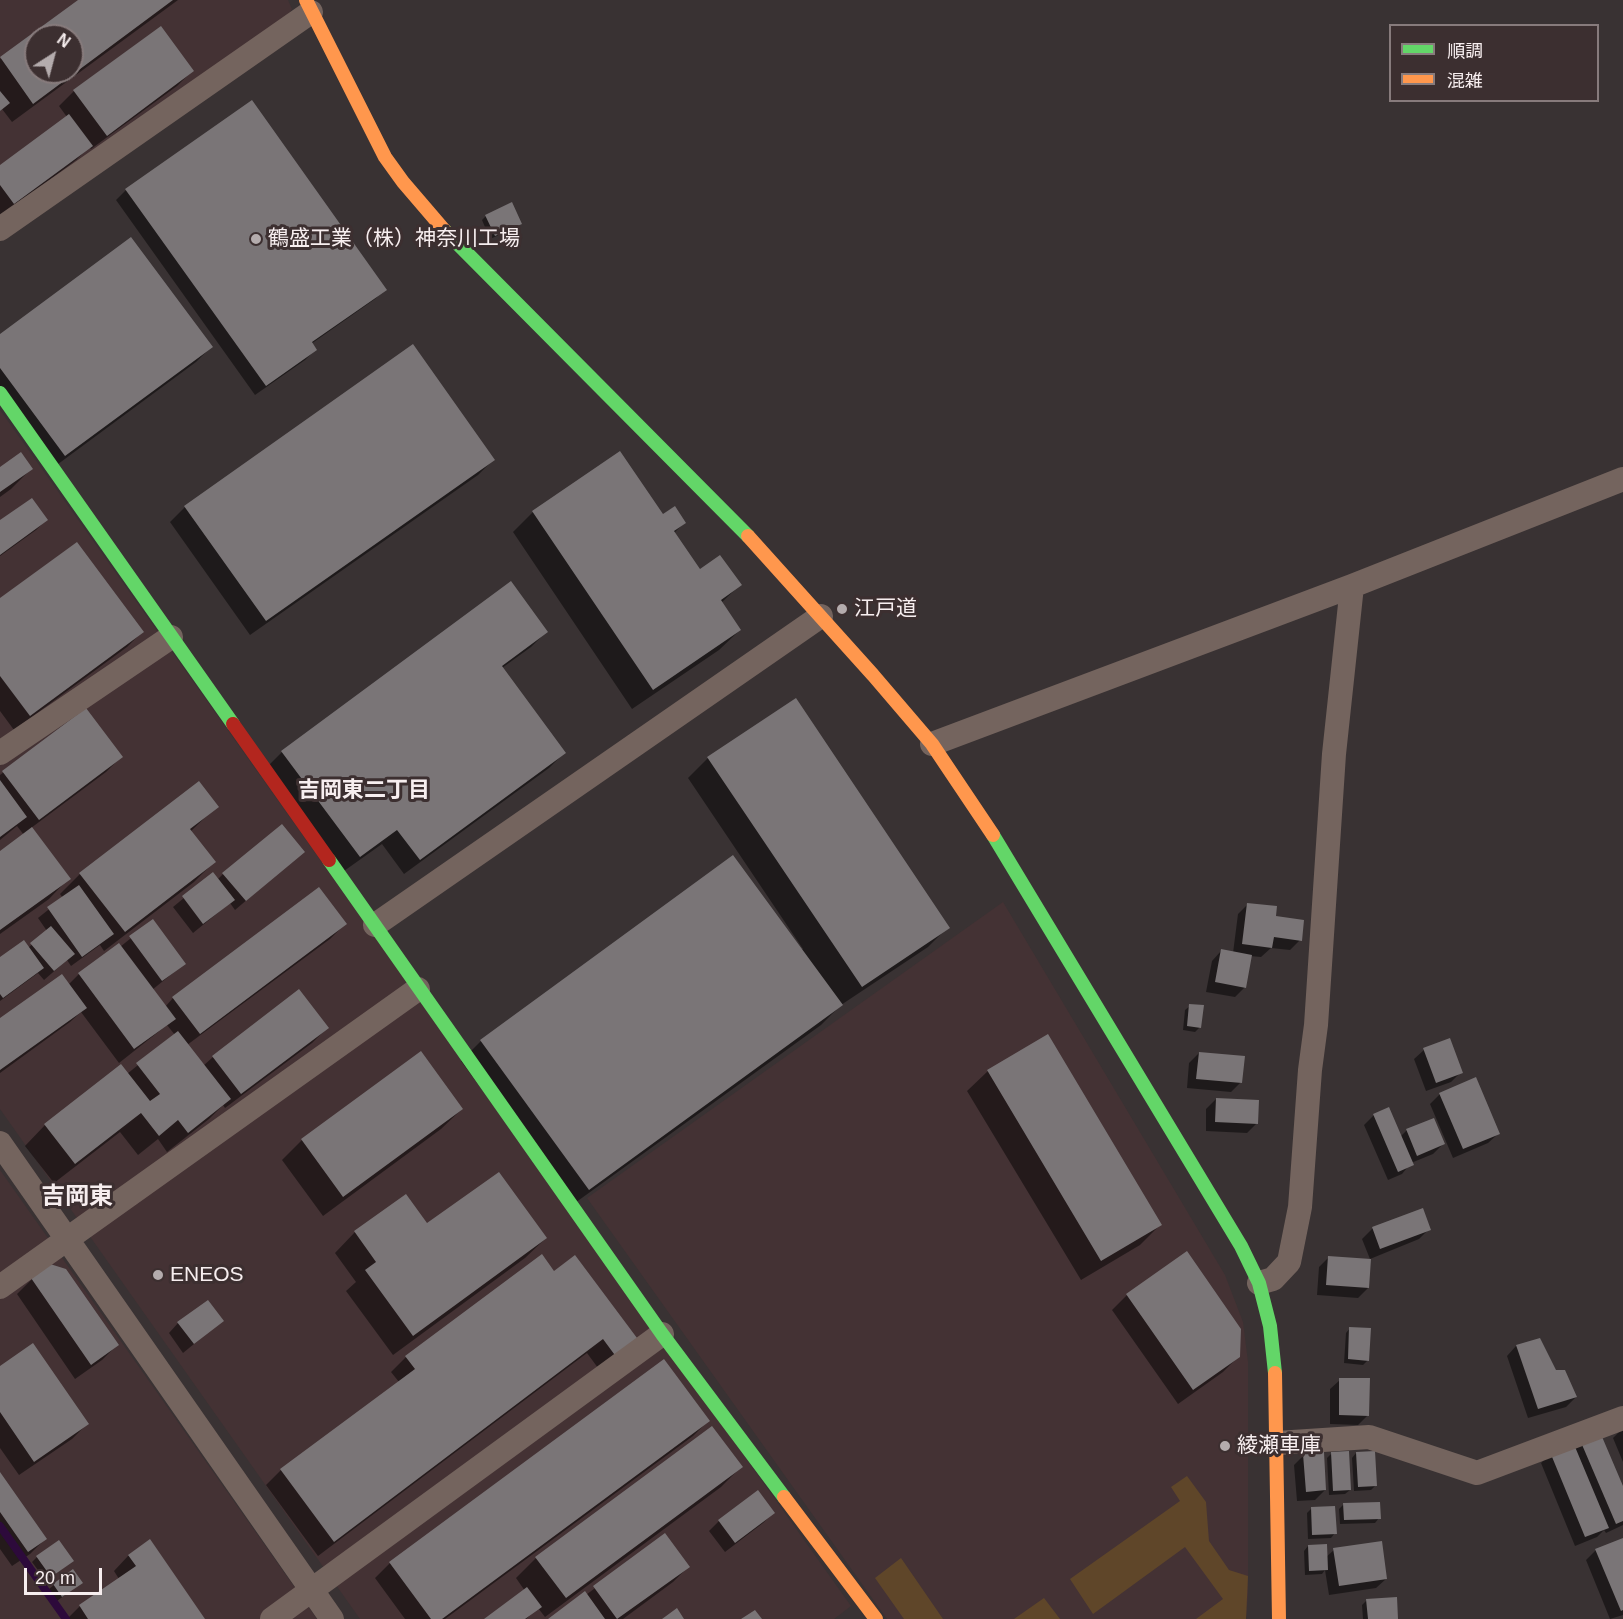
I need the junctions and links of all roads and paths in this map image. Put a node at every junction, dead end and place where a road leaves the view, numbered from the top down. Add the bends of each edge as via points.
1 (309, 6) edge
2 (0, 229) edge
3 (0, 393) edge
4 (1623, 479) edge
5 (1352, 585) junction
6 (821, 616) junction
7 (171, 637) junction
8 (932, 744) junction
9 (0, 753) edge
10 (375, 925) junction
11 (418, 989) junction
12 (0, 1143) edge
13 (67, 1239) junction
14 (1259, 1283) junction
15 (0, 1287) edge
16 (662, 1334) junction
17 (1623, 1418) edge
18 (1277, 1443) junction
19 (312, 1590) junction
20 (272, 1619) edge
21 (332, 1619) edge
22 (876, 1619) edge
23 (1279, 1619) edge

1 - 2 street
1 - 6 street via 349,92 385,156 430,214 740,527
3 - 7 street
4 - 5 street
5 - 8 street
5 - 14 street via 1334,754 1300,1207 1289,1262 1273,1279
6 - 8 street
6 - 10 street
7 - 9 street
7 - 10 street
8 - 14 street via 989,828 1210,1193
10 - 11 street
11 - 13 street
11 - 16 street
12 - 13 street
13 - 15 street
13 - 19 street
14 - 18 street via 1274,1358
16 - 19 street
16 - 22 street
17 - 18 street via 1477,1473 1369,1437
18 - 23 street
19 - 20 street
19 - 21 street

